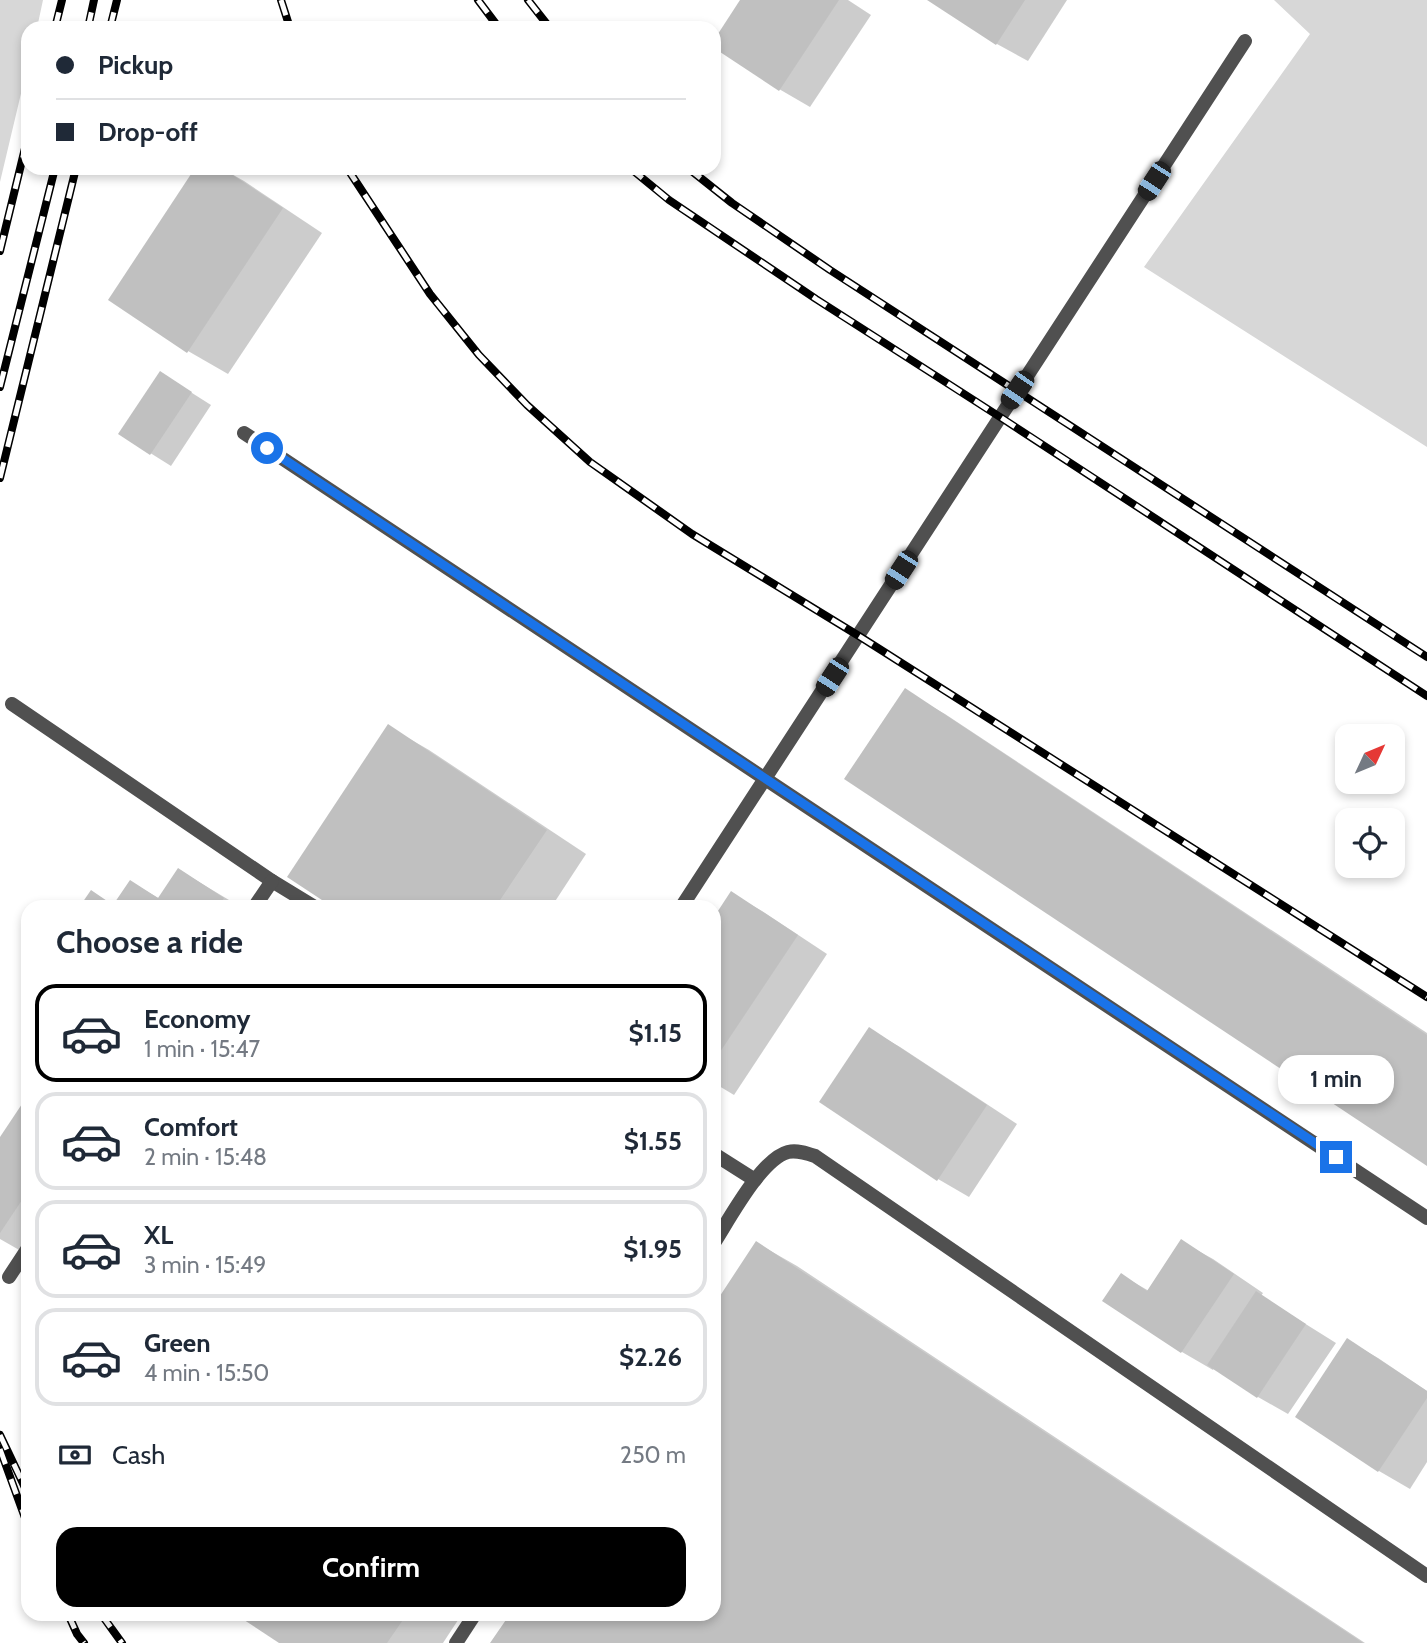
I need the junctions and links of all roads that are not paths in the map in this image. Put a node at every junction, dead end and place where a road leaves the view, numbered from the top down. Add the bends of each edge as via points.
1 (1245, 41) dead end
2 (244, 433) dead end
3 (12, 704) dead end
4 (765, 779) junction
5 (272, 881) junction
6 (259, 900) edge
7 (303, 900) edge
8 (686, 900) edge
9 (721, 1158) edge
10 (755, 1180) junction
11 (1427, 1218) edge
12 (721, 1232) edge
13 (21, 1259) edge
14 (9, 1277) dead end
15 (1427, 1576) edge
16 (470, 1621) edge
17 (456, 1643) edge

1 - 4 lane
2 - 4 lane
3 - 5 lane
4 - 8 lane
4 - 11 lane
5 - 6 lane
5 - 7 lane
9 - 10 lane
10 - 12 lane
10 - 15 lane via 788,1152 815,1156
13 - 14 lane
16 - 17 lane

